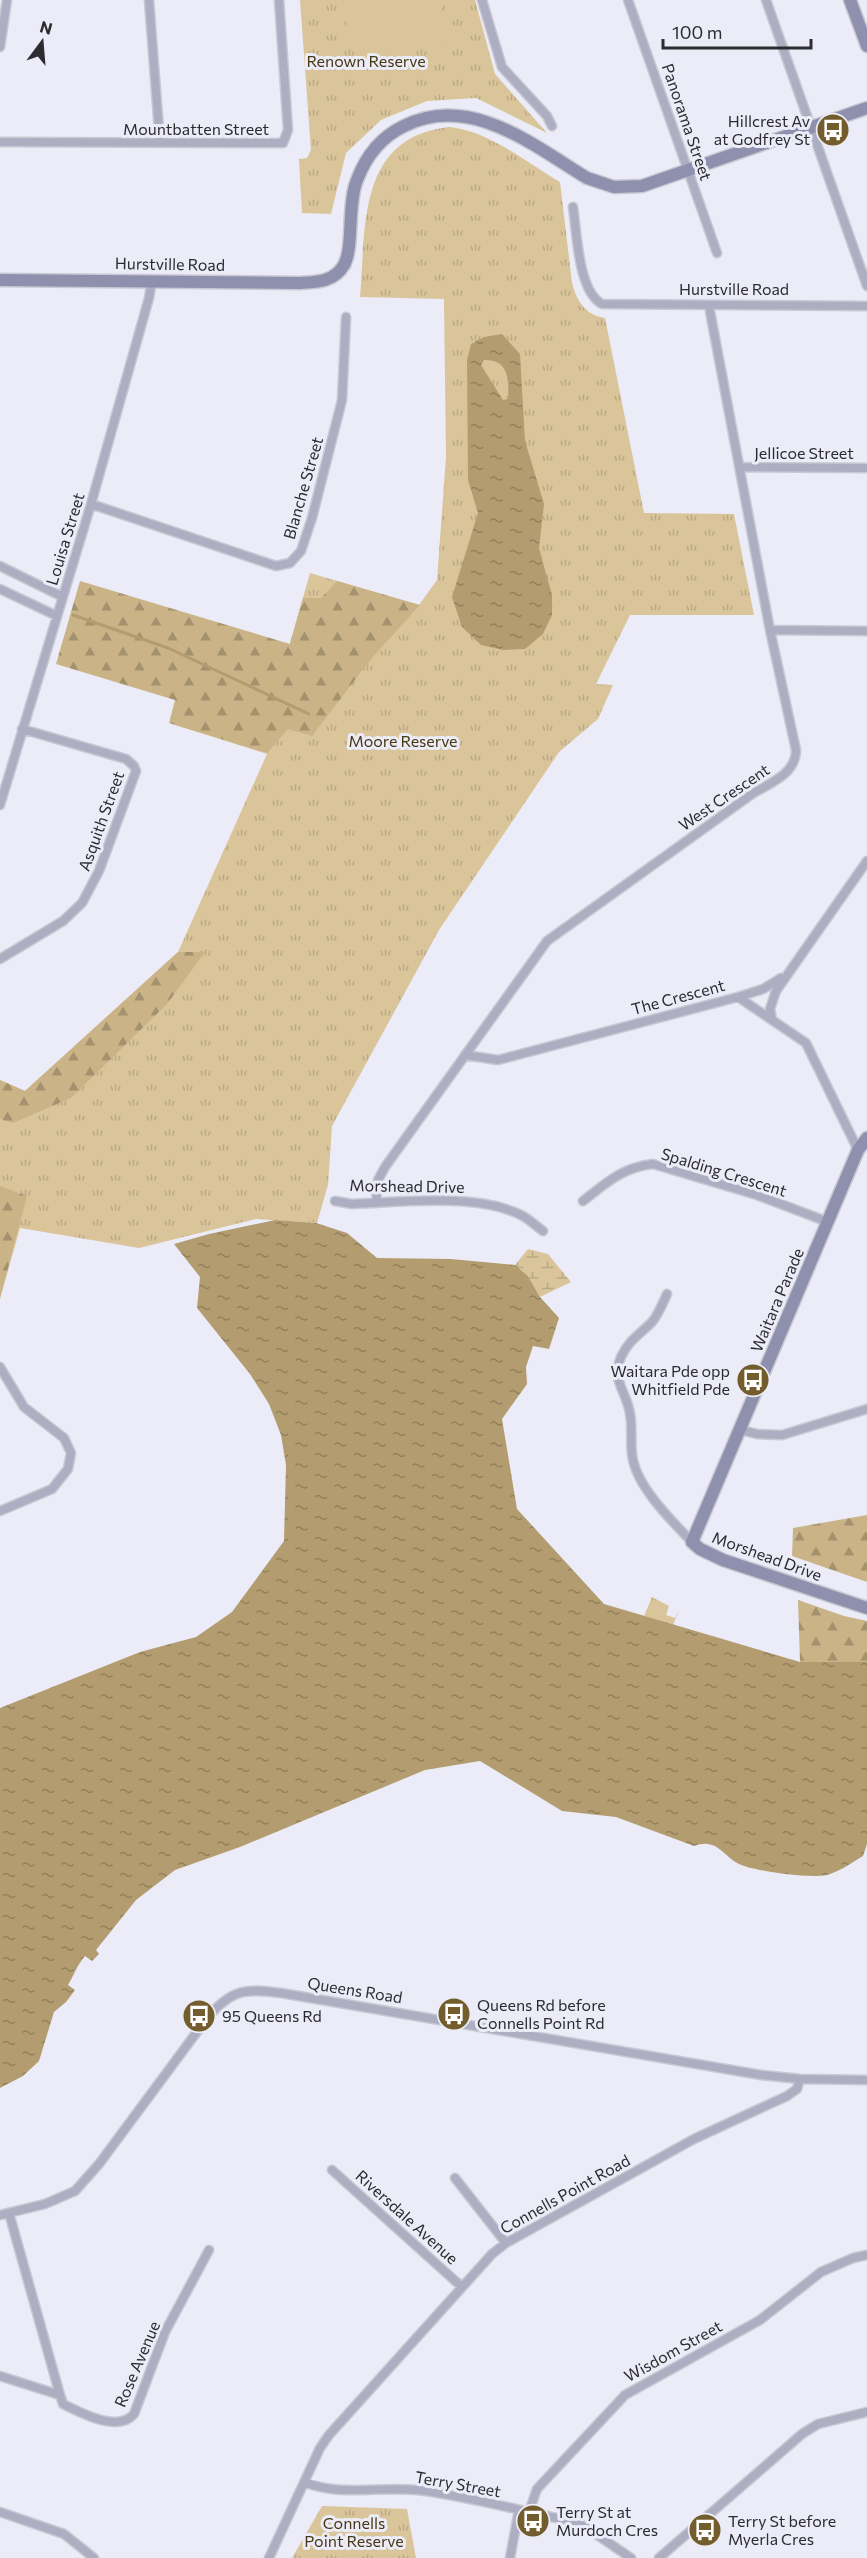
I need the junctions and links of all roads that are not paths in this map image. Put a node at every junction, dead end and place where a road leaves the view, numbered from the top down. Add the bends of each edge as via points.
1 (7, 0) edge
2 (149, 0) edge
3 (279, 0) edge
4 (482, 0) edge
5 (628, 0) edge
6 (766, 0) edge
7 (850, 0) edge
8 (867, 46) edge
9 (0, 47) edge
10 (867, 108) edge
11 (552, 126) dead end
12 (812, 128) junction
13 (0, 142) edge
14 (160, 144) junction
15 (688, 171) junction
16 (573, 207) dead end
17 (717, 253) dead end
18 (0, 280) edge
19 (152, 280) junction
20 (867, 286) edge
21 (709, 306) junction
22 (867, 306) edge
23 (346, 317) dead end
24 (740, 467) junction
25 (867, 468) edge
26 (91, 504) junction
27 (0, 566) edge
28 (0, 589) edge
29 (63, 597) junction
30 (57, 616) junction
31 (770, 630) junction
32 (867, 631) edge
33 (22, 729) junction
34 (0, 805) edge
35 (867, 861) edge
36 (0, 959) edge
37 (786, 974) junction
38 (738, 997) junction
39 (772, 1019) junction
40 (465, 1055) junction
41 (867, 1138) edge
42 (858, 1150) junction
43 (335, 1201) dead end
44 (583, 1201) dead end
45 (376, 1203) junction
46 (828, 1222) junction
47 (543, 1231) dead end
48 (668, 1294) dead end
49 (0, 1367) edge
50 (867, 1409) edge
51 (741, 1430) junction
52 (0, 1511) edge
53 (692, 1542) junction
54 (867, 1608) edge
55 (800, 2079) junction
56 (867, 2080) edge
57 (332, 2170) dead end
58 (455, 2178) dead end
59 (4, 2214) edge
60 (506, 2243) junction
61 (209, 2250) dead end
62 (867, 2255) edge
63 (462, 2287) junction
64 (0, 2376) edge
65 (60, 2395) junction
66 (867, 2412) edge
67 (304, 2482) junction
68 (519, 2510) junction
69 (0, 2512) edge
70 (529, 2512) junction
71 (665, 2556) edge
72 (94, 2558) edge
73 (269, 2558) edge
74 (510, 2558) edge
75 (631, 2558) edge

1 - 9 street
2 - 14 street
3 - 14 street, Mountbatten Street via 286,139 278,144
4 - 11 street via 502,67
5 - 15 street, Panorama Street
6 - 12 street
7 - 8 main road
10 - 12 main road
12 - 15 main road
12 - 20 street
13 - 14 street, Mountbatten Street
15 - 17 street, Panorama Street
15 - 19 main road, Hurstville Road via 642,186 614,187 587,178 496,125 468,117 434,116 415,121 386,137 364,163 350,212 346,258 337,274 319,282
16 - 21 street, Hurstville Road via 585,286 593,299 602,304
18 - 19 main road, Hurstville Road
19 - 26 street, Louisa Street
21 - 22 street, Hurstville Road
21 - 24 street, West Crescent
23 - 26 street, Blanche Street via 342,400 312,518 301,551 290,563 276,566
24 - 25 street, Jellicoe Street
24 - 31 street, West Crescent
26 - 29 street, Louisa Street
27 - 29 street
28 - 30 street
29 - 30 street, Louisa Street
30 - 33 street, Louisa Street
31 - 32 street
31 - 40 street, West Crescent via 796,750 793,766 547,941
33 - 34 street, Louisa Street
33 - 36 street, Asquith Street via 126,759 136,771 99,871 82,903 63,921
35 - 37 street
37 - 38 street via 763,989
37 - 39 street via 772,999
38 - 39 street, The Crescent
38 - 40 street, The Crescent via 498,1060
39 - 42 street, The Crescent via 810,1048
40 - 45 street, West Crescent via 385,1167 378,1180
41 - 42 main road, Waitara Parade
42 - 46 main road, Waitara Parade
43 - 45 street, Morshead Drive
44 - 46 street, Spalding Crescent via 619,1173 653,1164 757,1195
45 - 47 street, Morshead Drive via 458,1201 489,1206 522,1215
46 - 51 main road, Waitara Parade
48 - 53 street, Morshead Drive via 653,1321 629,1342 617,1380 629,1407 632,1459 638,1473
49 - 52 street via 24,1407 59,1433 69,1446 70,1462 59,1483
50 - 51 street via 783,1435
51 - 53 main road, Waitara Parade
53 - 54 main road, Morshead Drive via 723,1560
55 - 56 street
55 - 59 street, Queens Road via 246,1990 223,2001 208,2017 75,2191 45,2204
55 - 60 street, Connells Point Road via 797,2089 787,2096 694,2139
57 - 63 street, Riversdale Avenue
58 - 60 street
59 - 65 street
60 - 63 street, Connells Point Road
61 - 65 street, Rose Avenue via 165,2332 129,2420 103,2420 63,2404
62 - 70 street, Wisdom Street via 821,2272 760,2320 625,2395 537,2489
63 - 67 street, Connells Point Road via 329,2434
64 - 65 street, Rose Avenue
66 - 71 street via 818,2424 802,2434
67 - 68 street, Terry Street via 336,2491 421,2491
67 - 73 street, Connells Point Road
68 - 70 street, Terry Street
68 - 74 street
69 - 72 street via 64,2534
70 - 75 street, Terry Street via 584,2526

